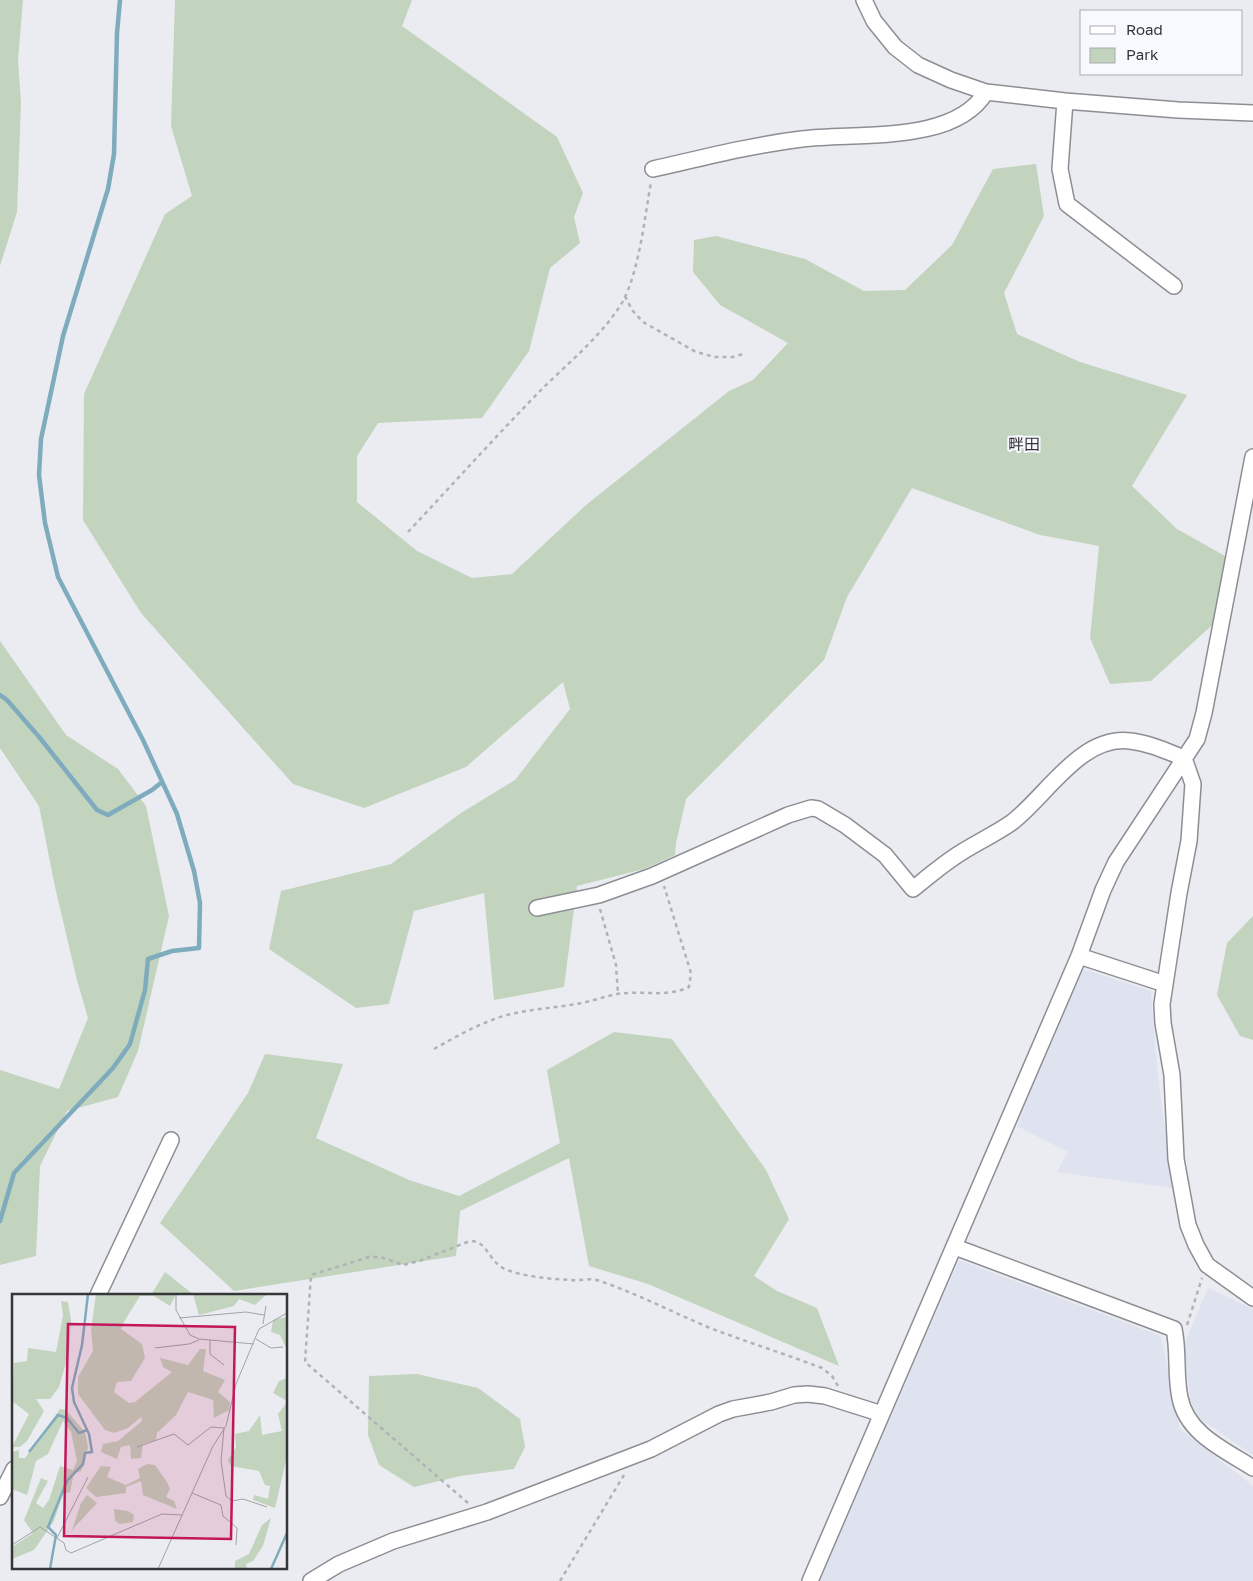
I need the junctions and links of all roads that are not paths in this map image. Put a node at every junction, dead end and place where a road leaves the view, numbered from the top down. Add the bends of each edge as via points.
1 (864, 0) edge
2 (986, 92) junction
3 (1065, 101) junction
4 (1253, 113) edge
5 (653, 169) road end
6 (1174, 286) dead end
7 (1253, 458) edge
8 (1184, 758) junction
9 (537, 908) dead end
10 (1079, 956) junction
11 (1165, 984) junction
12 (172, 1140) dead end
13 (955, 1247) junction
14 (98, 1294) edge
15 (1253, 1298) edge
16 (882, 1414) junction
17 (1253, 1468) edge
18 (12, 1473) edge
19 (0, 1497) edge
20 (311, 1581) edge
21 (810, 1581) edge

1 - 2 street via 874,21 895,47 918,65
2 - 3 street
2 - 5 street via 979,104 963,116 908,133 803,139
3 - 4 street
3 - 6 street via 1060,169 1067,204
7 - 8 street via 1204,713 1197,739
8 - 9 street via 1152,745 1128,740 1090,751 1068,766 1012,822 942,866 913,889 886,855 818,808 811,808 788,814 660,872 597,896
8 - 10 street via 1116,862
8 - 11 street via 1193,784 1189,841
10 - 11 street
10 - 13 street
11 - 15 street via 1163,1014 1172,1075 1176,1159 1188,1225 1207,1265
12 - 14 street
13 - 16 street
13 - 17 street via 1174,1329 1180,1398 1185,1415 1198,1432
16 - 20 street via 825,1396 808,1394 733,1409 651,1449 480,1514 393,1541 339,1564
16 - 21 street
18 - 19 street

